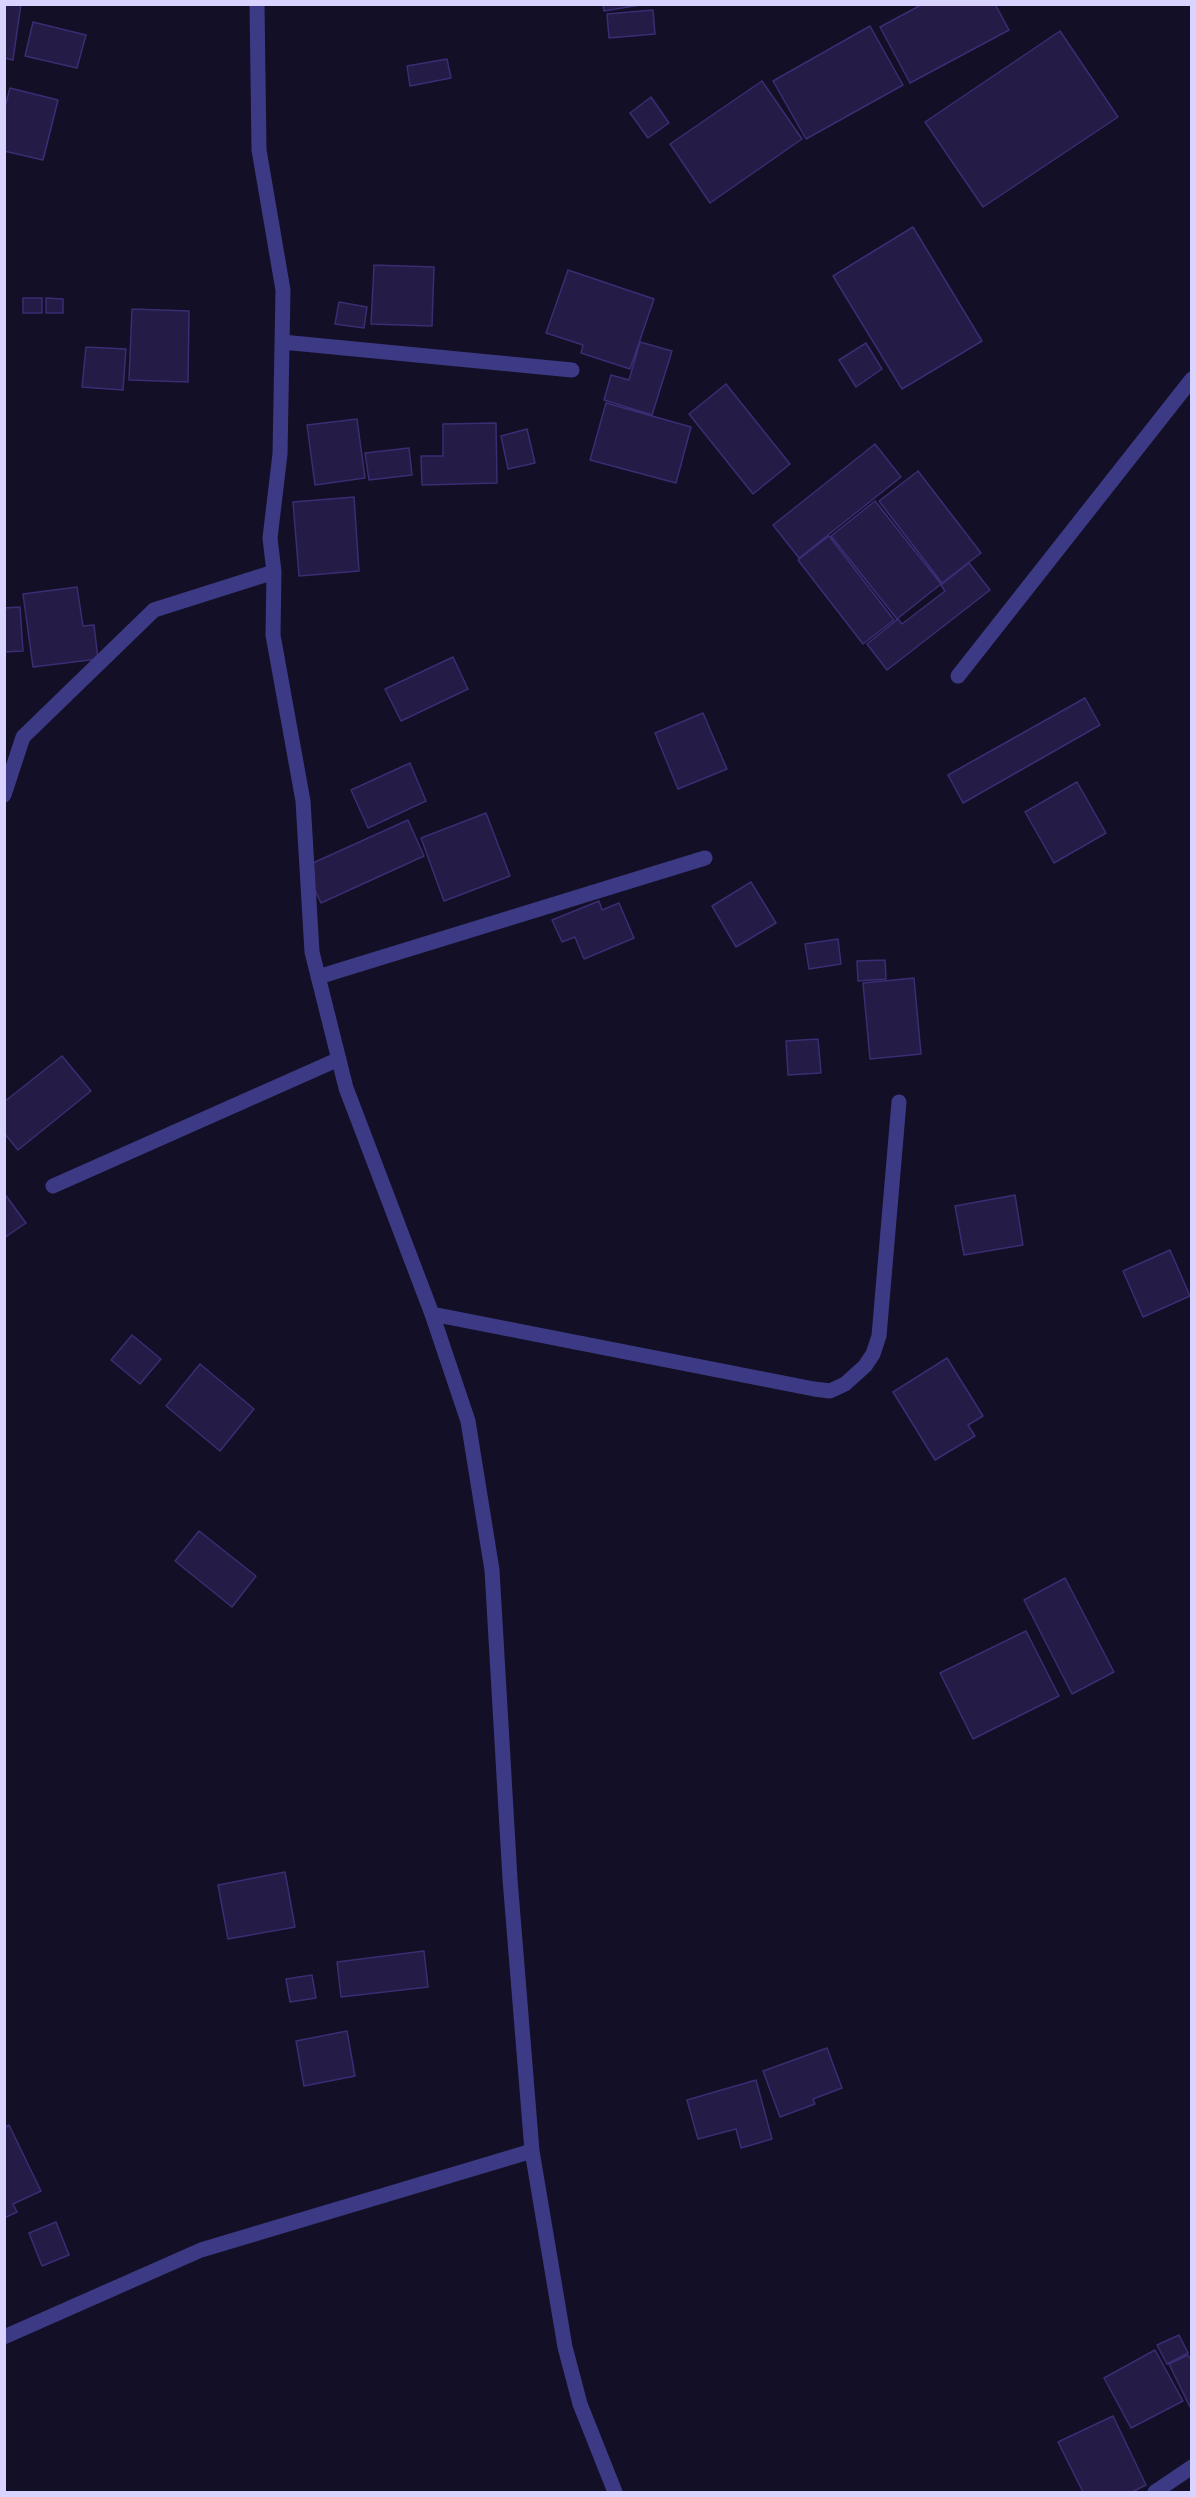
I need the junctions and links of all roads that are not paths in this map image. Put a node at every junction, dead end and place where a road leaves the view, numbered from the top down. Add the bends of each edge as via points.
1 (257, 4) edge
2 (282, 342) junction
3 (572, 370) dead end
4 (1191, 379) edge
5 (274, 572) junction
6 (958, 676) dead end
7 (4, 795) edge
8 (705, 858) dead end
9 (318, 977) junction
10 (339, 1059) junction
11 (899, 1102) dead end
12 (53, 1186) dead end
13 (432, 1314) junction
14 (532, 2151) junction
15 (4, 2337) edge
16 (1191, 2467) edge
17 (615, 2493) edge
18 (1155, 2493) edge

1 - 2 street via 259,150 283,290
2 - 3 street
2 - 5 street via 280,454 270,538
4 - 6 street
5 - 7 street via 154,610 23,737
5 - 9 street via 273,635 303,801 312,952
8 - 9 street
9 - 10 street
10 - 12 street
10 - 13 street via 346,1088
11 - 13 street via 879,1336 869,1360 845,1384 830,1390 814,1389
13 - 14 street via 468,1421 492,1570 510,1879
14 - 15 street via 201,2250
14 - 17 street via 565,2347 580,2404
16 - 18 street

